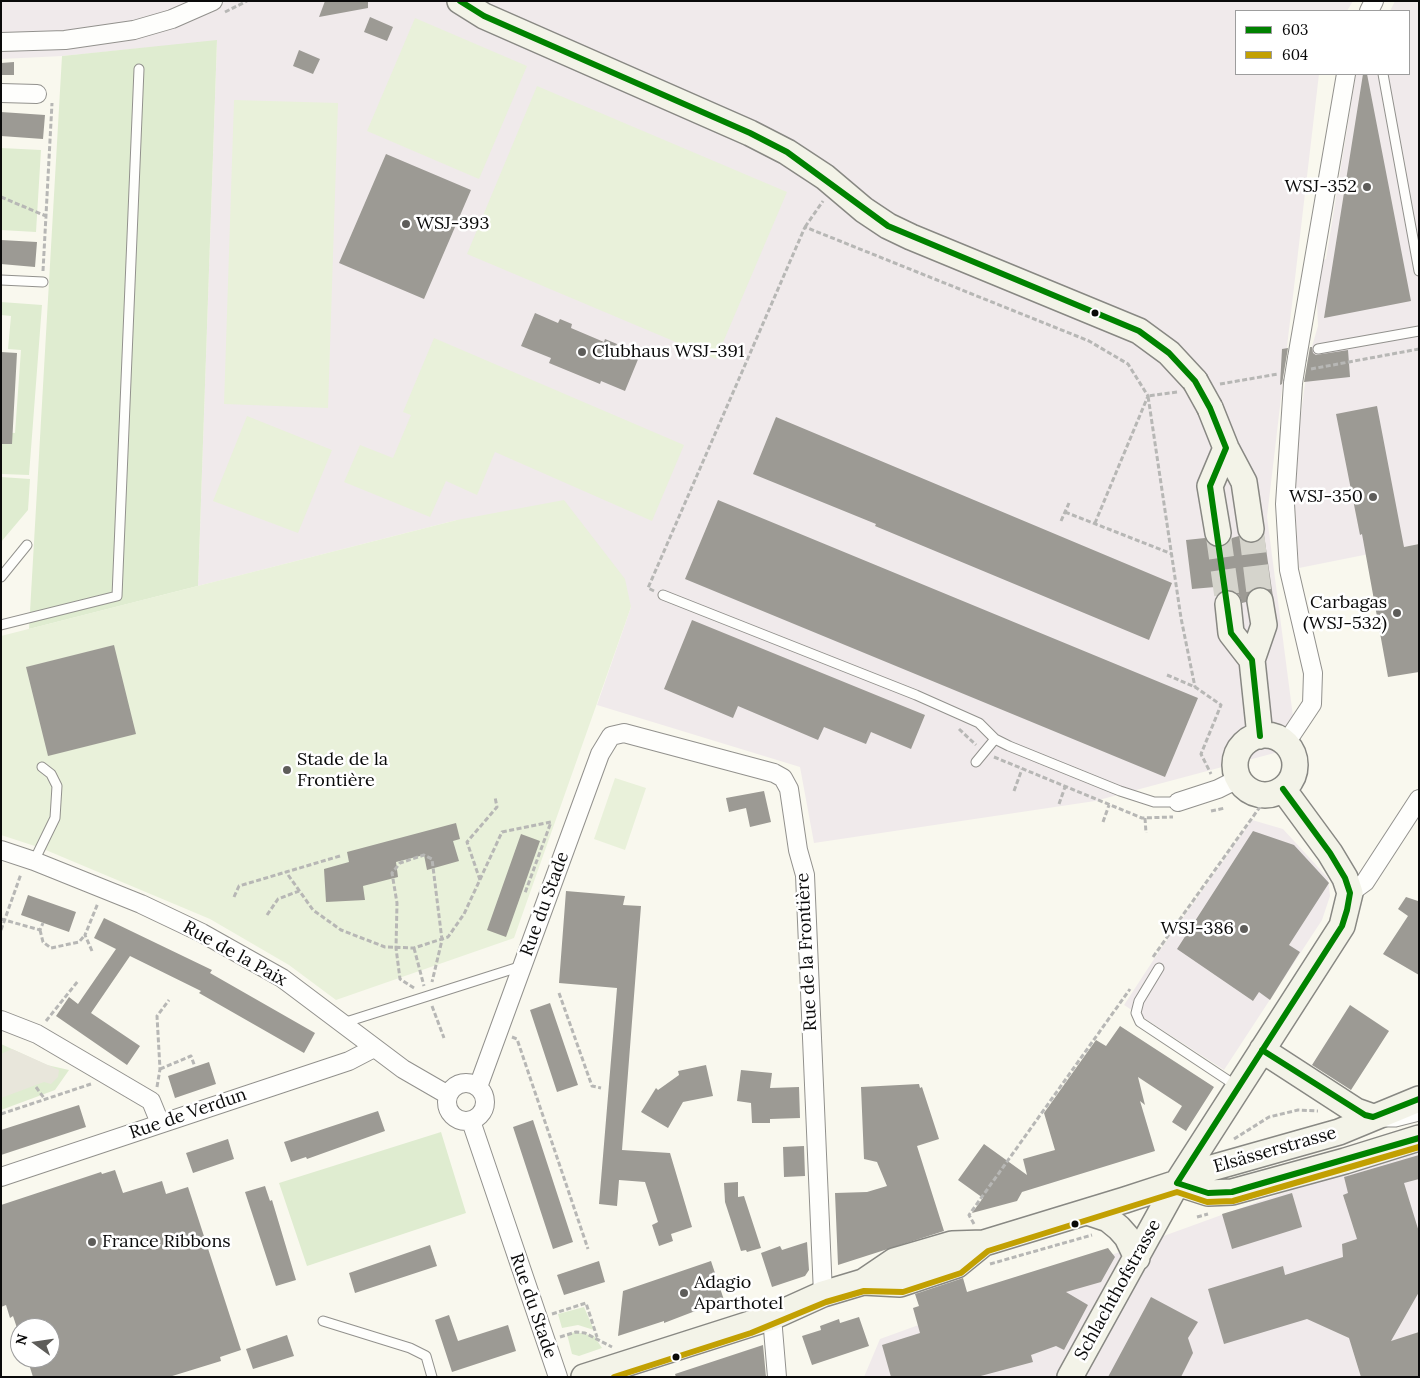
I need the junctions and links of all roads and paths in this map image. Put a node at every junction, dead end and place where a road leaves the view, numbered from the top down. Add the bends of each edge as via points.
1 (213, 1) edge
2 (460, 1) edge
3 (1, 42) edge
4 (139, 69) dead end
5 (1346, 75) edge
6 (1383, 75) edge
7 (1, 93) edge
8 (44, 98) joint
9 (1, 197) edge
10 (826, 198) dead end
11 (46, 216) junction
12 (805, 227) junction
13 (1419, 271) edge
14 (1, 280) edge
15 (43, 282) joint
16 (1419, 331) edge
17 (1318, 349) dead end
18 (1419, 349) edge
19 (1294, 371) junction
20 (1202, 391) junction
21 (1148, 396) junction
22 (1226, 448) junction
23 (1069, 503) dead end
24 (1065, 512) junction
25 (1061, 521) dead end
26 (1095, 523) junction
27 (1252, 529) tunnel mouth
28 (1218, 533) tunnel mouth
29 (27, 545) dead end
30 (1172, 554) junction
31 (1, 578) edge
32 (662, 595) joint
33 (1260, 601) tunnel mouth
34 (1228, 604) tunnel mouth
35 (1, 625) edge
36 (1252, 660) junction
37 (1167, 675) dead end
38 (1195, 687) junction
39 (624, 733) joint
40 (1260, 736) junction
41 (995, 739) junction
42 (1286, 743) junction
43 (976, 762) dead end
44 (42, 767) dead end
45 (1022, 769) dead end
46 (1212, 775) dead end
47 (1238, 779) junction
48 (1065, 787) dead end
49 (1014, 791) dead end
50 (1276, 792) junction
51 (495, 796) dead end
52 (1419, 799) edge
53 (1178, 802) joint
54 (1059, 804) dead end
55 (1109, 805) dead end
56 (1145, 818) dead end
57 (1103, 822) dead end
58 (1146, 833) dead end
59 (1, 850) edge
60 (340, 856) dead end
61 (30, 860) junction
62 (286, 872) junction
63 (480, 880) junction
64 (104, 889) junction
65 (299, 891) junction
66 (525, 893) dead end
67 (1350, 893) junction
68 (234, 897) dead end
69 (267, 915) dead end
70 (3, 920) edge
71 (43, 923) dead end
72 (1, 930) edge
73 (40, 930) junction
74 (85, 935) junction
75 (442, 940) junction
76 (396, 948) junction
77 (414, 948) junction
78 (92, 951) dead end
79 (1148, 964) dead end
80 (437, 965) dead end
81 (522, 966) junction
82 (1159, 968) dead end
83 (420, 971) dead end
84 (400, 979) dead end
85 (78, 981) dead end
86 (1131, 988) dead end
87 (559, 993) dead end
88 (169, 1000) dead end
89 (1, 1020) edge
90 (344, 1023) junction
91 (498, 1033) junction
92 (37, 1034) junction
93 (374, 1048) junction
94 (1262, 1050) junction
95 (195, 1067) dead end
96 (160, 1069) junction
97 (110, 1077) junction
98 (36, 1086) dead end
99 (478, 1087) junction
100 (1238, 1087) junction
101 (601, 1088) dead end
102 (448, 1095) junction
103 (44, 1098) junction
104 (1419, 1099) edge
105 (154, 1105) junction
106 (1321, 1111) dead end
107 (1, 1114) edge
108 (1419, 1116) edge
109 (1373, 1117) junction
110 (471, 1121) junction
111 (160, 1123) junction
112 (1419, 1138) edge
113 (1233, 1140) dead end
114 (1, 1177) edge
115 (1177, 1183) junction
116 (1087, 1212) junction
117 (968, 1215) dead end
118 (984, 1243) junction
119 (588, 1249) dead end
120 (1137, 1258) junction
121 (862, 1282) junction
122 (823, 1294) junction
123 (772, 1317) junction
124 (538, 1319) junction
125 (323, 1321) dead end
126 (597, 1337) junction
127 (545, 1342) junction
128 (630, 1368) edge
129 (432, 1377) edge
130 (558, 1377) edge
131 (584, 1377) edge
132 (777, 1377) edge
133 (1070, 1377) edge

1 - 3 street via 172,19 134,30 66,40
2 - 20 main road via 484,16 787,152 888,226 1139,331 1168,353
4 - 35 lane via 117,596
5 - 19 street
6 - 13 lane
7 - 8 street
8 - 11 path
9 - 11 path
10 - 12 path
11 - 15 path
12 - 21 path via 1089,341 1128,364
12 - 32 path via 648,588
14 - 15 lane
16 - 17 lane
18 - 19 path
19 - 20 path
19 - 42 street via 1285,504 1289,570 1312,673 1312,704
20 - 21 path
20 - 22 main road
21 - 26 path
21 - 30 path
22 - 27 main road via 1244,482
22 - 28 main road via 1210,486
23 - 24 path
24 - 25 path
24 - 26 path
26 - 30 path
29 - 31 lane
30 - 38 path
32 - 41 lane via 916,695 980,723
33 - 36 main road via 1264,625
34 - 36 main road via 1232,633
36 - 40 main road
37 - 38 path
38 - 46 path via 1221,705 1201,754
39 - 81 street, Rue du Stade via 611,736 600,754
39 - 122 street, Rue de la Frontière via 774,773 783,778 789,788 805,875
40 - 42 main road via 1274,736
40 - 47 main road via 1240,748 1235,763
41 - 43 lane
41 - 53 lane via 1120,791 1154,802
42 - 50 main road via 1295,767 1289,783
44 - 61 lane via 51,774 57,786 55,818
45 - 49 path
47 - 50 main road via 1248,790 1261,795
47 - 53 street
48 - 54 path
50 - 67 main road via 1330,853
50 - 79 path
51 - 63 path via 497,807 467,842
52 - 67 street via 1365,882
55 - 57 path
56 - 58 path
59 - 61 street, Rue de la Paix
60 - 62 path
61 - 64 street, Rue de la Paix
61 - 70 path
62 - 65 path
62 - 68 path via 239,886
63 - 66 path via 502,832 551,822
63 - 75 path via 464,914 448,937
64 - 74 path
64 - 90 street, Rue de la Paix via 202,933 282,978
65 - 69 path via 278,898
65 - 76 path via 313,910 341,930
67 - 94 main road, Schlachthofstrasse via 1342,926
70 - 72 path
70 - 73 path
71 - 73 path
73 - 74 path via 43,942 51,948 79,942
74 - 78 path
75 - 76 path via 432,859 424,855 400,864 392,873 397,903
75 - 77 path
75 - 80 path
76 - 77 path
76 - 84 path
77 - 83 path
81 - 90 lane
81 - 91 street, Rue du Stade
82 - 100 lane via 1139,1001 1136,1013 1140,1022
85 - 92 path
86 - 117 path
87 - 101 path via 592,1086
88 - 96 path via 158,1016
89 - 92 street
90 - 93 street, Rue de la Paix
91 - 99 street, Rue du Stade
91 - 119 path via 517,1039
92 - 97 street
93 - 102 street, Rue de la Paix
93 - 111 street, Rue de Verdun via 349,1061
94 - 100 main road, Schlachthofstrasse
94 - 109 main road, Elsässerstrasse via 1350,1108
95 - 96 path via 191,1056
96 - 105 path
97 - 103 path
97 - 105 street
98 - 103 path
99 - 102 street via 465,1082 458,1084
99 - 110 street via 484,1094 485,1103 483,1110
100 - 115 main road, Schlachthofstrasse
102 - 110 street via 447,1106 451,1115 458,1120
103 - 107 path
104 - 109 main road, Elsässerstrasse
105 - 111 street
106 - 113 path via 1298,1110 1268,1117
108 - 109 lane via 1396,1122
109 - 115 main road, Elsässerstrasse via 1339,1132 1208,1169
110 - 124 street, Rue du Stade
111 - 114 street, Rue de Verdun
112 - 115 main road, Elsässerstrasse via 1232,1192 1208,1193
115 - 116 main road, Elsässerstrasse
115 - 120 main road, Schlachthofstrasse
116 - 118 main road, Elsässerstrasse
116 - 120 main road via 1119,1228
118 - 121 main road, Elsässerstrasse via 945,1247 894,1261
118 - 121 main road, Elsässerstrasse via 957,1265 900,1284
120 - 133 main road, Schlachthofstrasse
121 - 122 main road
122 - 123 main road
123 - 128 main road
123 - 132 street
124 - 126 path via 586,1303
124 - 127 street, Rue du Stade
125 - 129 lane via 426,1356
126 - 127 path via 576,1332
126 - 128 path via 617,1350
127 - 130 street, Rue du Stade
128 - 131 main road

